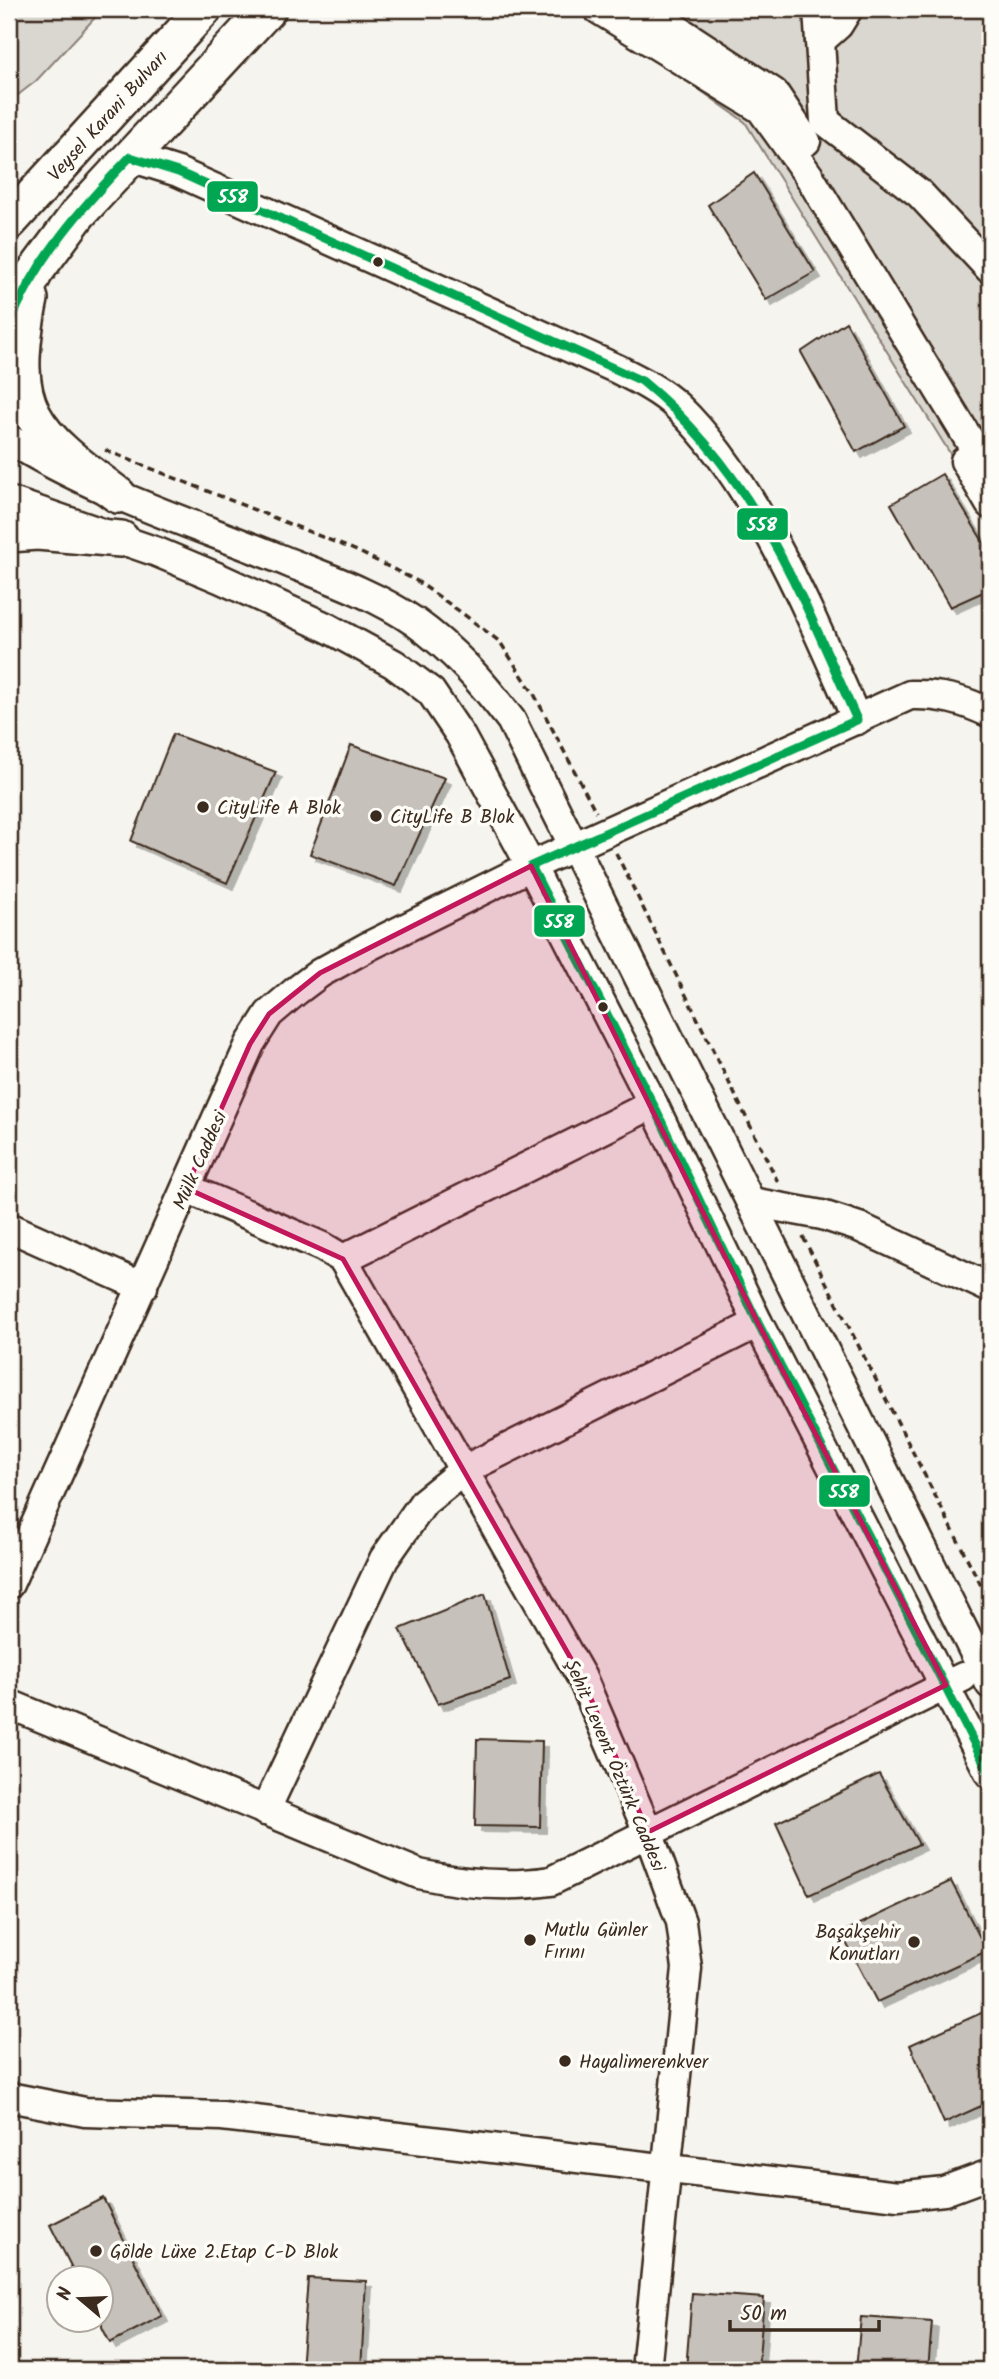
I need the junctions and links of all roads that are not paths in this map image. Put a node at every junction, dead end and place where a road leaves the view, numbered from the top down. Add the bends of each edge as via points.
1 (204, 9) edge
2 (268, 9) edge
3 (598, 9) edge
4 (646, 9) edge
5 (818, 9) edge
6 (848, 9) edge
7 (820, 41) junction
8 (761, 109) junction
9 (130, 157) junction
10 (9, 222) edge
11 (990, 269) edge
12 (36, 272) junction
13 (9, 326) edge
14 (9, 439) edge
15 (990, 443) edge
16 (990, 474) edge
17 (118, 495) junction
18 (9, 501) edge
19 (990, 504) edge
20 (9, 534) edge
21 (121, 539) junction
22 (990, 713) edge
23 (857, 720) junction
24 (574, 846) junction
25 (531, 866) junction
26 (653, 1104) junction
27 (186, 1188) junction
28 (751, 1202) junction
29 (9, 1227) edge
30 (343, 1259) junction
31 (143, 1287) junction
32 (990, 1288) edge
33 (758, 1323) junction
34 (464, 1470) junction
35 (9, 1584) edge
36 (988, 1672) edge
37 (946, 1685) junction
38 (9, 1704) edge
39 (990, 1774) edge
40 (265, 1811) junction
41 (648, 1832) junction
42 (9, 2097) edge
43 (668, 2167) junction
44 (990, 2175) edge
45 (646, 2370) edge

1 - 10 main road, Veysel Karani Bulvarı
2 - 9 main road
3 - 8 street
4 - 15 street via 774,93 837,187
5 - 7 street
6 - 7 street
7 - 11 street via 825,121 920,194
8 - 16 street via 809,176
8 - 19 street via 772,148 826,220
9 - 12 main road via 78,214
9 - 23 street via 178,172 615,368 662,394 740,483 815,625
12 - 13 main road
12 - 17 main road via 23,332 20,376 30,412 50,442
14 - 17 street via 53,467
17 - 24 street via 335,581 413,621 473,670 511,720
18 - 21 street
20 - 21 main road
21 - 25 street via 328,628 394,664 431,692 460,735
22 - 23 street, Mülk Caddesi via 965,701 910,695
23 - 24 street, Mülk Caddesi
24 - 25 street, Mülk Caddesi
24 - 28 street
25 - 26 street
25 - 27 street, Mülk Caddesi via 320,974 269,1014 250,1044
26 - 30 street
26 - 33 street
27 - 30 street
27 - 31 street, Mülk Caddesi
28 - 32 street via 859,1227
28 - 36 street
29 - 31 street
30 - 34 street, Şehit Levent Öztürk Caddesi
31 - 35 street, Mülk Caddesi
33 - 34 street
33 - 37 street
34 - 40 street via 424,1502 384,1559
34 - 41 street, Şehit Levent Öztürk Caddesi via 582,1678
36 - 37 street
37 - 39 street
37 - 41 street
38 - 40 street
40 - 41 street via 419,1874 491,1885 551,1881
41 - 43 street, Şehit Levent Öztürk Caddesi via 681,1922 687,1968
42 - 43 street via 85,2112 222,2116
43 - 44 street via 898,2196 944,2192
43 - 45 street, Şehit Levent Öztürk Caddesi

